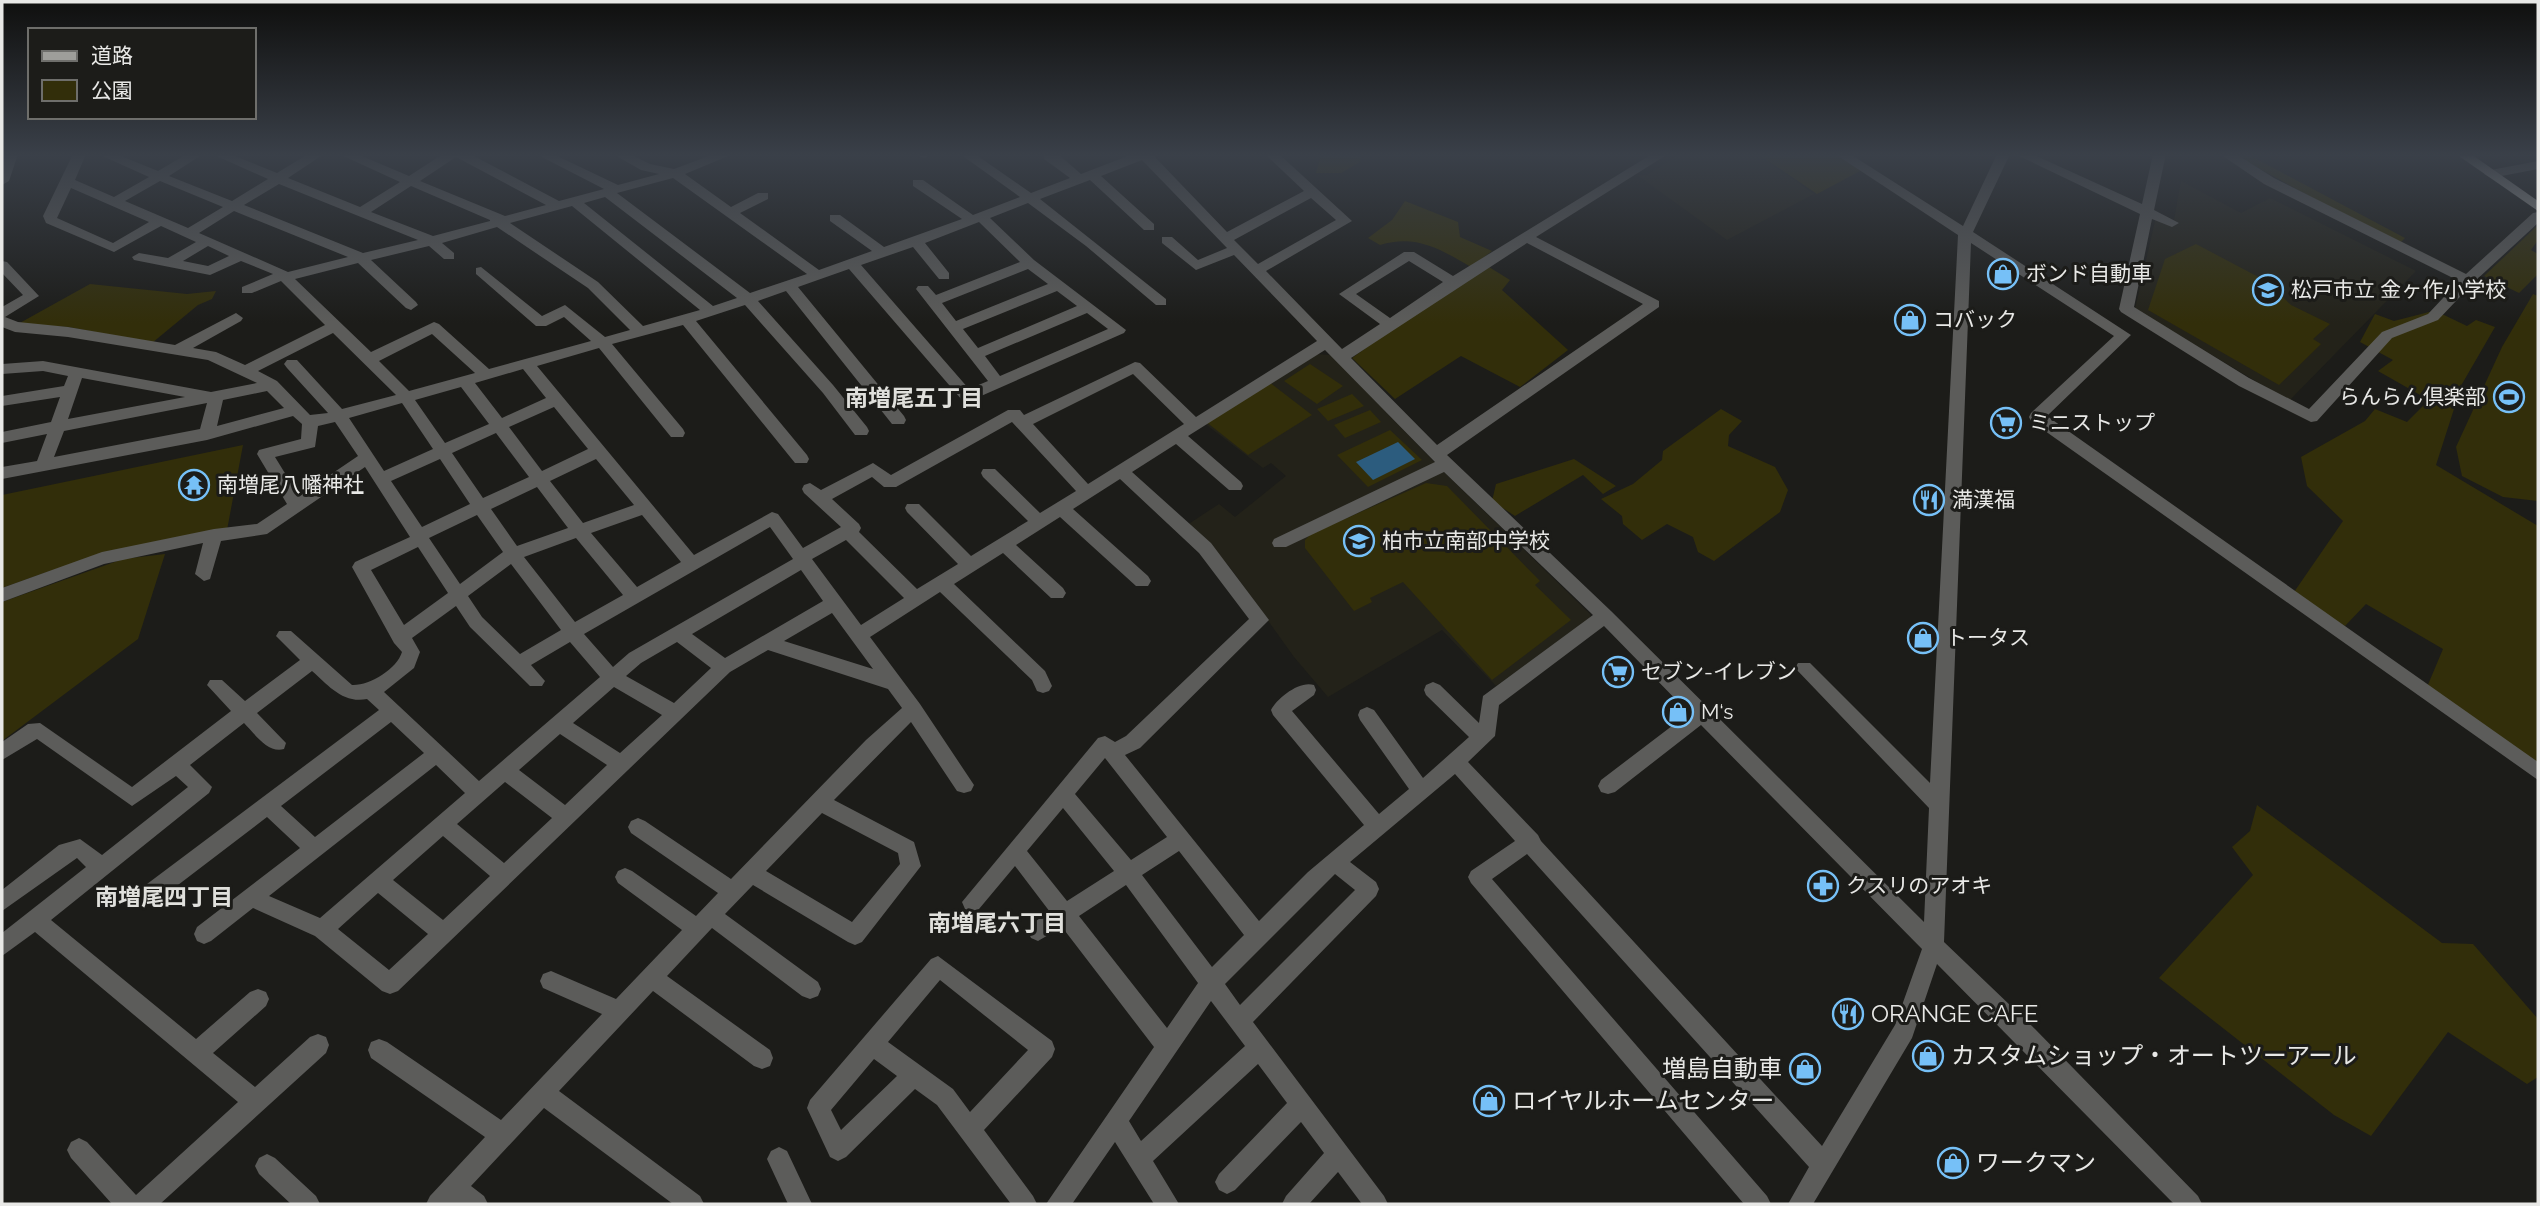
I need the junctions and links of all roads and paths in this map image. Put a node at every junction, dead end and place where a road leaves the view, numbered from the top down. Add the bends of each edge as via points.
1 (53, 210) edge
2 (135, 210) edge
3 (226, 210) edge
4 (244, 210) edge
5 (476, 210) edge
6 (536, 210) edge
7 (586, 210) edge
8 (635, 210) edge
9 (729, 210) edge
10 (734, 210) edge
11 (963, 210) edge
12 (996, 210) edge
13 (1048, 210) edge
14 (1128, 210) edge
15 (1199, 210) edge
16 (1284, 210) edge
17 (1334, 210) edge
18 (1572, 210) edge
19 (1927, 210) edge
20 (1977, 210) edge
21 (2143, 210) edge
22 (2328, 210) edge
23 (363, 211) edge
24 (731, 212) junction
25 (2147, 212) junction
26 (2538, 216) edge
27 (835, 218) dead end
28 (976, 218) junction
29 (498, 220) junction
30 (160, 221) junction
31 (2172, 223) dead end
32 (1149, 227) dead end
33 (190, 233) junction
34 (1965, 235) junction
35 (1528, 238) junction
36 (432, 240) junction
37 (1167, 240) dead end
38 (207, 241) junction
39 (916, 241) junction
40 (1232, 243) junction
41 (882, 252) junction
42 (241, 255) junction
43 (139, 257) dead end
44 (360, 257) junction
45 (449, 257) dead end
46 (170, 263) junction
47 (852, 263) junction
48 (1030, 263) junction
49 (2, 265) edge
50 (1259, 270) junction
51 (481, 271) dead end
52 (816, 274) junction
53 (283, 276) junction
54 (944, 276) dead end
55 (2468, 280) junction
56 (1453, 282) junction
57 (788, 284) junction
58 (1058, 285) junction
59 (923, 289) dead end
60 (247, 290) dead end
61 (748, 299) junction
62 (932, 302) junction
63 (1161, 302) dead end
64 (411, 305) dead end
65 (1088, 307) junction
66 (711, 312) junction
67 (2, 313) edge
68 (2138, 316) junction
69 (236, 318) dead end
70 (685, 319) junction
71 (1389, 324) junction
72 (335, 326) junction
73 (6, 328) edge
74 (953, 328) junction
75 (640, 332) junction
76 (2120, 333) junction
77 (1327, 342) junction
78 (603, 343) junction
79 (178, 350) junction
80 (974, 355) junction
81 (1343, 356) junction
82 (368, 360) junction
83 (292, 364) dead end
84 (528, 365) junction
85 (2, 369) edge
86 (246, 371) junction
87 (77, 372) junction
88 (487, 375) junction
89 (465, 381) junction
90 (998, 383) junction
91 (272, 385) junction
92 (70, 390) junction
93 (210, 397) junction
94 (404, 398) junction
95 (555, 400) junction
96 (2, 401) edge
97 (296, 410) junction
98 (340, 418) junction
99 (898, 420) dead end
100 (310, 422) junction
101 (1022, 423) junction
102 (1194, 424) junction
103 (499, 425) junction
104 (58, 426) junction
105 (861, 431) dead end
106 (677, 433) dead end
107 (207, 434) junction
108 (1177, 435) junction
109 (2, 437) edge
110 (441, 451) junction
111 (598, 451) junction
112 (367, 458) junction
113 (801, 459) dead end
114 (1441, 459) junction
115 (43, 466) junction
116 (1120, 470) junction
117 (2, 473) edge
118 (989, 473) dead end
119 (381, 479) junction
120 (539, 479) junction
121 (1235, 486) dead end
122 (1086, 492) junction
123 (296, 506) junction
124 (481, 507) junction
125 (644, 508) junction
126 (913, 508) dead end
127 (1061, 508) junction
128 (1039, 522) junction
129 (579, 531) junction
130 (848, 531) junction
131 (214, 535) junction
132 (419, 538) junction
133 (1004, 544) junction
134 (1280, 544) dead end
135 (513, 554) junction
136 (803, 558) junction
137 (692, 564) junction
138 (970, 566) junction
139 (204, 574) dead end
140 (1142, 581) dead end
141 (942, 583) junction
142 (1058, 593) dead end
143 (2, 595) edge
144 (458, 597) junction
145 (635, 597) junction
146 (916, 599) junction
147 (835, 601) junction
148 (1605, 616) junction
149 (572, 633) junction
150 (678, 634) junction
151 (858, 635) junction
152 (285, 636) dead end
153 (400, 638) junction
154 (766, 642) junction
155 (310, 660) junction
156 (519, 663) junction
157 (724, 667) junction
158 (1804, 668) dead end
159 (613, 678) junction
160 (536, 681) dead end
161 (894, 683) junction
162 (216, 685) dead end
163 (1043, 686) dead end
164 (370, 690) junction
165 (1307, 690) dead end
166 (1433, 690) dead end
167 (913, 709) junction
168 (247, 712) junction
169 (391, 712) junction
170 (675, 713) junction
171 (1702, 714) junction
172 (1367, 715) dead end
173 (560, 724) junction
174 (1480, 736) junction
175 (277, 743) dead end
176 (2, 752) edge
177 (438, 752) junction
178 (1112, 753) junction
179 (1456, 762) junction
180 (621, 764) junction
181 (177, 765) junction
182 (506, 772) junction
183 (2538, 772) edge
184 (964, 785) dead end
185 (1608, 786) dead end
186 (1421, 789) junction
187 (480, 794) junction
188 (1063, 794) junction
189 (820, 802) junction
190 (1938, 804) junction
191 (267, 805) junction
192 (566, 817) junction
193 (444, 825) junction
194 (1376, 825) junction
195 (638, 827) dead end
196 (1181, 839) junction
197 (1531, 841) junction
198 (313, 848) junction
199 (1016, 852) junction
200 (1334, 861) junction
201 (101, 867) junction
202 (1128, 872) junction
203 (751, 873) junction
204 (505, 876) junction
205 (625, 877) dead end
206 (378, 881) junction
207 (733, 892) junction
208 (149, 894) dead end
209 (250, 898) junction
210 (2, 902) edge
211 (972, 902) dead end
212 (1066, 913) junction
213 (36, 920) junction
214 (704, 922) junction
215 (322, 929) junction
216 (1038, 931) dead end
217 (444, 933) junction
218 (204, 934) dead end
219 (1258, 936) junction
220 (2, 946) edge
221 (1933, 946) junction
222 (651, 977) junction
223 (551, 981) dead end
224 (1210, 984) junction
225 (810, 989) dead end
226 (258, 999) dead end
227 (620, 1011) junction
228 (1238, 1021) junction
229 (872, 1044) junction
230 (318, 1045) dead end
231 (1167, 1046) junction
232 (1259, 1048) junction
233 (379, 1050) dead end
234 (196, 1053) junction
235 (762, 1058) dead end
236 (913, 1076) junction
237 (544, 1094) junction
238 (255, 1102) junction
239 (1301, 1105) junction
240 (1117, 1124) junction
241 (969, 1130) junction
242 (504, 1136) junction
243 (79, 1150) dead end
244 (1338, 1154) junction
245 (779, 1159) dead end
246 (1139, 1159) junction
247 (267, 1166) dead end
248 (1824, 1166) junction
249 (1227, 1182) dead end
250 (446, 1196) edge
251 (128, 1204) edge
252 (143, 1204) edge
253 (308, 1204) edge
254 (476, 1204) edge
255 (691, 1204) edge
256 (800, 1204) edge
257 (1026, 1204) edge
258 (1058, 1204) edge
259 (1167, 1204) edge
260 (1294, 1204) edge
261 (1376, 1204) edge
262 (1759, 1204) edge
263 (1800, 1204) edge
264 (2190, 1204) edge

1 - 30 street via 51,220 114,248
2 - 30 street
3 - 33 street
4 - 44 street
5 - 29 street
6 - 29 street
7 - 66 street
8 - 61 street
9 - 24 street
10 - 24 street
11 - 28 street
12 - 28 street
13 - 63 street
14 - 32 street
15 - 40 street
16 - 40 street
17 - 50 street via 1345,221
18 - 35 street
19 - 34 street
20 - 34 street
21 - 25 street
22 - 55 street
23 - 36 street
24 - 52 street
25 - 31 street
25 - 68 street via 2126,309
26 - 55 street
27 - 41 street
28 - 39 street
28 - 48 street
29 - 36 street
29 - 75 street via 628,315
30 - 33 street
33 - 38 street
34 - 76 street
34 - 190 street
35 - 56 street
35 - 114 street via 1654,304
36 - 44 street
36 - 45 street
37 - 40 street via 1196,265
38 - 42 street
38 - 46 street
39 - 41 street
39 - 54 street
40 - 50 street
41 - 47 street
42 - 46 street via 210,271
42 - 53 street
43 - 46 street
44 - 53 street
44 - 64 street
47 - 52 street
47 - 90 street via 967,396
48 - 58 street
48 - 62 street
49 - 67 street via 32,296
50 - 77 street
51 - 78 street via 541,323 565,310
52 - 57 street
53 - 60 street
53 - 72 street
55 - 68 street via 2433,317 2387,335 2311,417 2244,382
56 - 71 street
56 - 71 street via 1409,255 1346,294
57 - 61 street
57 - 99 street
58 - 65 street
58 - 74 street
59 - 62 street
61 - 66 street
61 - 105 street
62 - 74 street
65 - 80 street
65 - 90 street via 1119,330
66 - 70 street
68 - 76 street
69 - 79 street
70 - 75 street
70 - 113 street
71 - 81 street
72 - 82 street
72 - 86 street
73 - 79 street via 68,332
74 - 80 street
75 - 78 street
76 - 183 street via 2124,335 2036,417
77 - 81 street
77 - 102 street
78 - 84 street
78 - 106 street
79 - 86 street via 211,356
80 - 90 street
81 - 114 street
82 - 88 street via 434,327
82 - 94 street
83 - 98 street
84 - 88 street
84 - 95 street
85 - 87 street via 43,366
86 - 91 street
87 - 92 street
87 - 93 street
88 - 89 street
89 - 94 street
89 - 103 street
91 - 93 street
91 - 97 street
92 - 96 street
92 - 104 street
93 - 104 street
93 - 107 street
94 - 98 street
94 - 110 street
95 - 103 street
95 - 111 street
97 - 100 street
97 - 107 street
98 - 100 street
98 - 112 street
100 - 123 street via 309,443 265,454
101 - 102 street via 1135,367
101 - 122 street
101 - 130 street via 1014,414 890,483 873,469 815,494 853,528
102 - 108 street
103 - 110 street
103 - 120 street
104 - 109 street
104 - 115 street
107 - 115 street
108 - 116 street
108 - 121 street
110 - 119 street
110 - 124 street
111 - 120 street
111 - 125 street
112 - 119 street
112 - 123 street
114 - 134 street
114 - 148 street
115 - 117 street
116 - 122 street
116 - 178 street via 1205,548 1260,620 1133,742
118 - 128 street
119 - 132 street
120 - 124 street
120 - 129 street
122 - 127 street
123 - 131 street via 261,530
124 - 132 street
124 - 135 street
125 - 129 street
125 - 137 street
126 - 138 street
127 - 128 street
127 - 140 street
128 - 133 street
129 - 135 street
129 - 145 street
130 - 136 street
130 - 146 street
131 - 139 street
131 - 143 street via 102,558
132 - 144 street
132 - 153 street via 361,568
133 - 138 street
133 - 142 street
135 - 144 street
135 - 149 street
136 - 137 street via 772,518
136 - 147 street
136 - 150 street
137 - 145 street
138 - 141 street
141 - 146 street
141 - 163 street via 1039,676
144 - 153 street
144 - 156 street via 476,622
145 - 149 street
146 - 151 street
147 - 151 street
147 - 154 street
148 - 171 street
148 - 174 street via 1490,701 1491,726
149 - 156 street
149 - 159 street
150 - 157 street
150 - 159 street via 635,658
151 - 161 street
152 - 155 street
153 - 164 street via 411,652 408,663
154 - 157 street
154 - 161 street
155 - 164 street via 347,691 362,694
155 - 168 street
156 - 160 street
157 - 170 street
158 - 190 street
159 - 170 street
159 - 173 street
161 - 167 street
162 - 168 street
164 - 169 street
165 - 194 street via 1280,710
166 - 174 street
167 - 184 street
167 - 189 street
168 - 175 street
168 - 181 street
169 - 177 street
169 - 191 street
170 - 180 street
171 - 185 street
171 - 221 street
172 - 186 street
173 - 180 street
173 - 182 street
174 - 179 street
176 - 181 street via 40,731 132,798
177 - 187 street
177 - 198 street
178 - 188 street via 1105,744
178 - 196 street
179 - 186 street
179 - 197 street
180 - 192 street
181 - 201 street via 202,787
182 - 187 street
182 - 192 street
186 - 194 street
187 - 193 street
188 - 199 street
188 - 202 street
189 - 203 street
189 - 203 street via 906,848 911,866 855,935
190 - 221 street
191 - 198 street
191 - 208 street
192 - 204 street
193 - 204 street
193 - 206 street
194 - 200 street
195 - 207 street
196 - 202 street
196 - 219 street
197 - 248 street
197 - 262 street via 1478,877
198 - 209 street
199 - 211 street
199 - 212 street
200 - 219 street
200 - 228 street via 1368,889
201 - 210 street via 80,848 66,851
201 - 213 street
202 - 212 street
202 - 224 street
203 - 207 street
204 - 217 street
205 - 214 street
206 - 215 street
206 - 217 street
207 - 214 street
209 - 215 street
209 - 218 street
212 - 216 street
212 - 231 street
213 - 220 street
213 - 234 street
214 - 222 street
214 - 225 street
215 - 217 street via 390,985
219 - 224 street
221 - 248 street via 1904,1030
221 - 264 street
222 - 227 street
222 - 235 street
223 - 227 street
224 - 228 street
224 - 231 street
226 - 234 street
227 - 237 street
228 - 232 street
229 - 236 street
229 - 236 street via 818,1108 838,1149
229 - 241 street via 938,966 1044,1049
230 - 238 street
231 - 240 street
232 - 239 street
232 - 246 street
233 - 242 street
234 - 238 street
236 - 241 street via 945,1097
237 - 242 street
237 - 255 street
238 - 252 street
239 - 244 street
239 - 249 street
240 - 246 street
240 - 258 street
241 - 257 street
242 - 250 street
243 - 251 street
244 - 260 street
244 - 261 street
245 - 256 street
246 - 259 street
247 - 253 street
248 - 263 street
250 - 254 street

